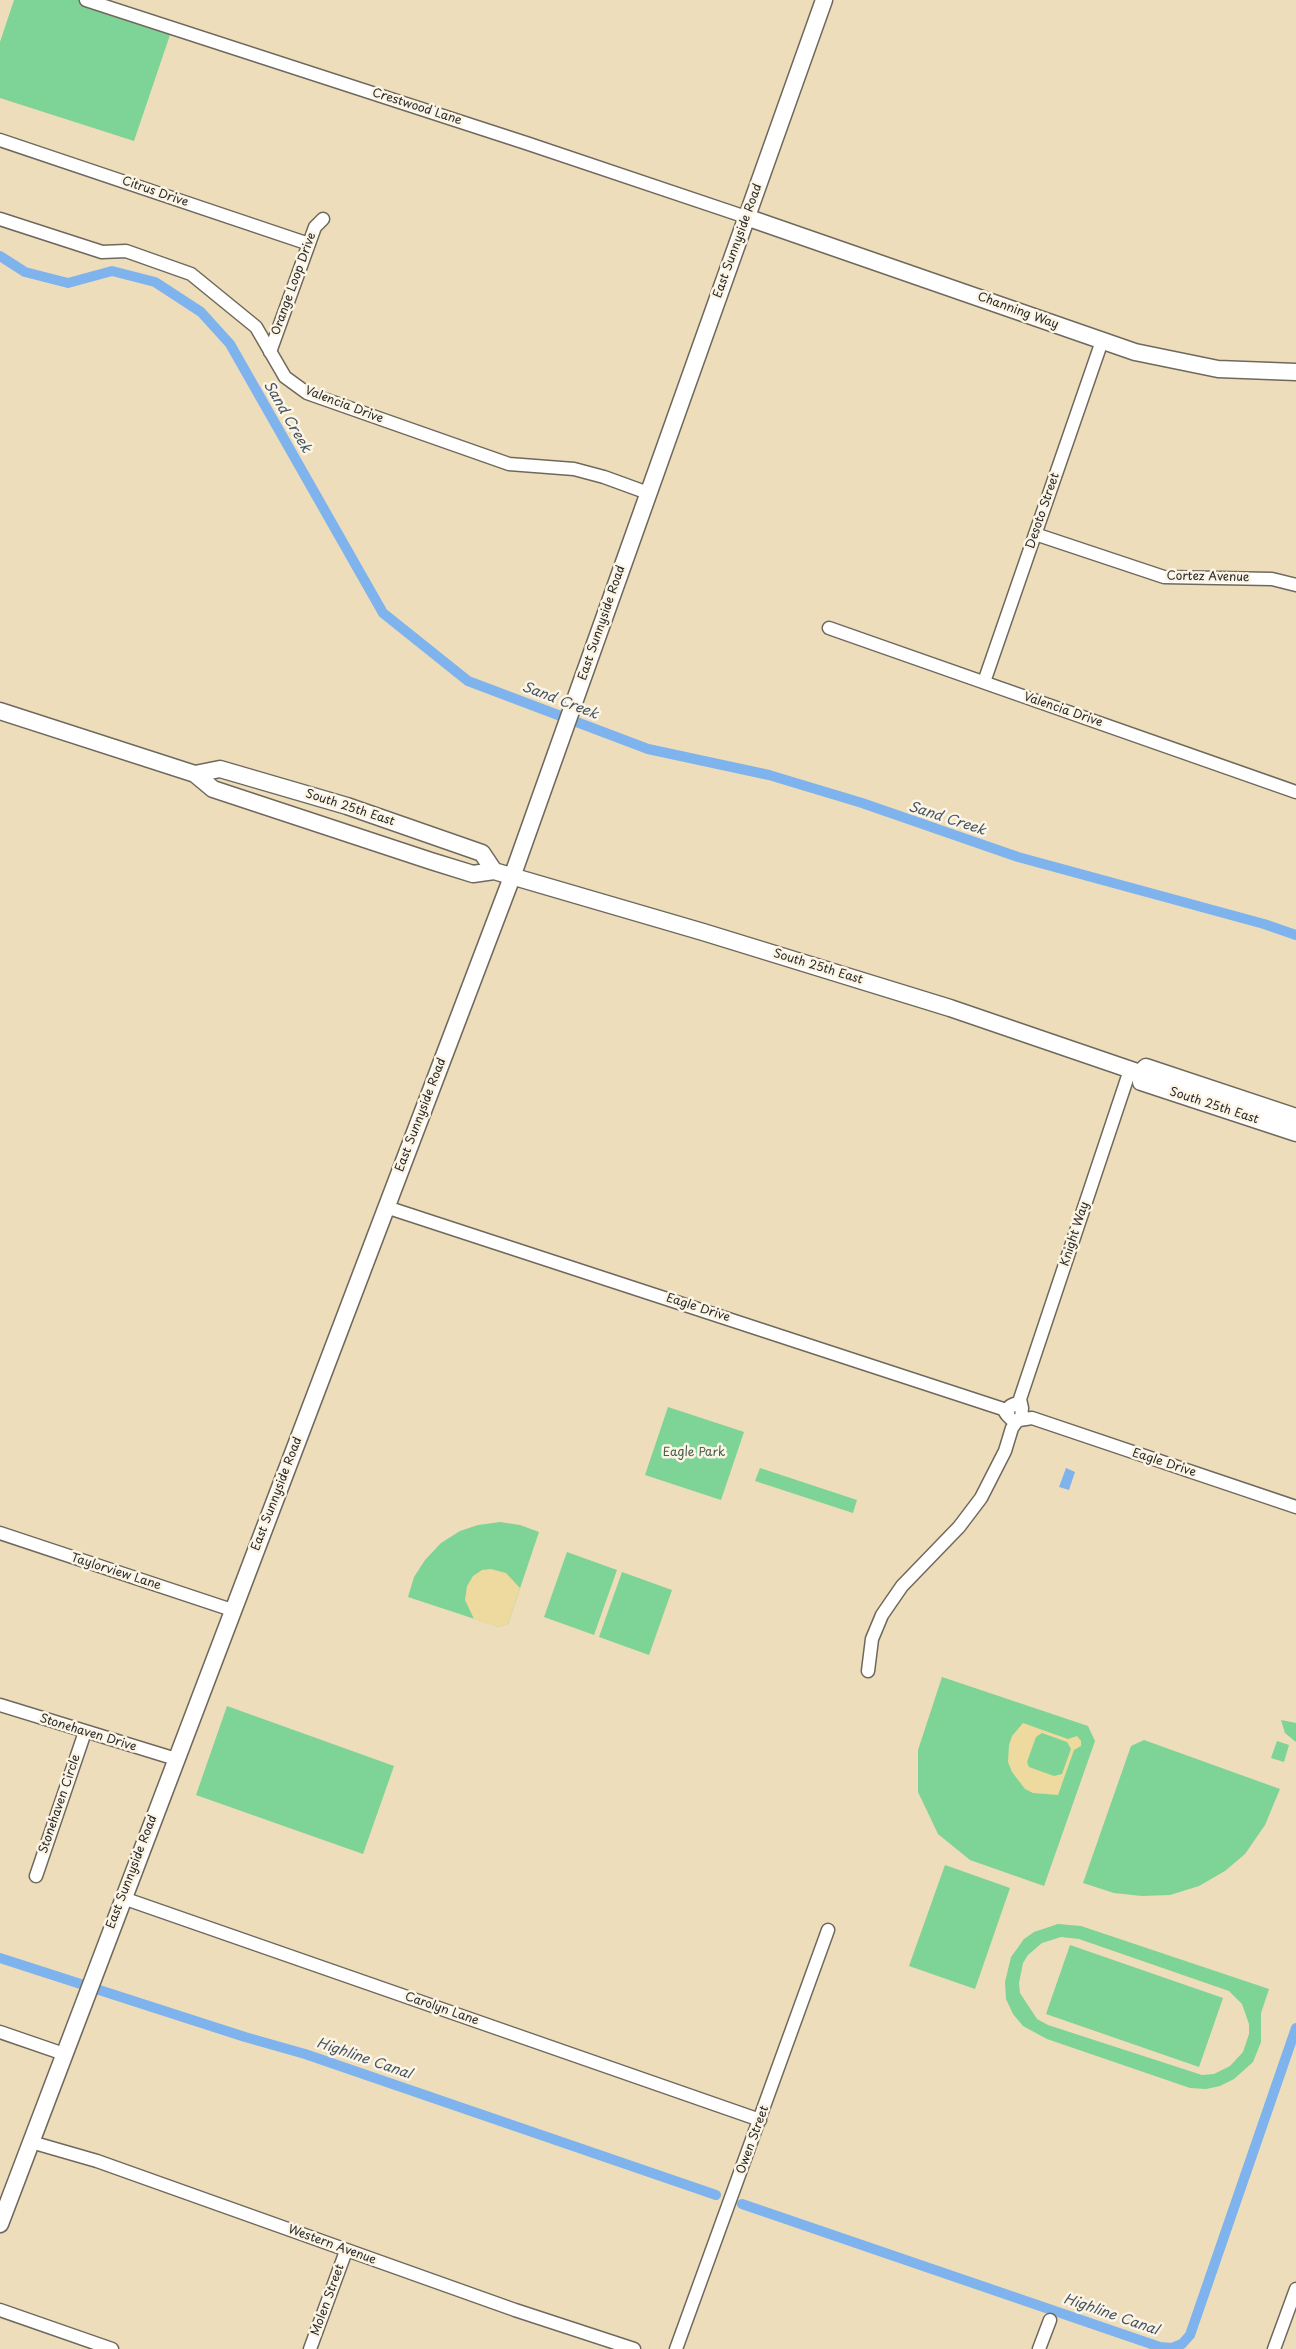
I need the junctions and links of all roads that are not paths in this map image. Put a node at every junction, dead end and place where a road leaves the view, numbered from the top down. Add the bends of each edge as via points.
1 (86, 0) edge
2 (824, 0) edge
3 (0, 140) edge
4 (746, 217) junction
5 (0, 219) edge
6 (323, 219) dead end
7 (309, 244) junction
8 (1102, 340) junction
9 (270, 352) junction
10 (1296, 372) edge
11 (648, 493) junction
12 (1035, 534) junction
13 (1296, 585) edge
14 (830, 628) dead end
15 (984, 682) junction
16 (0, 711) edge
17 (195, 774) junction
18 (1296, 792) edge
19 (494, 871) junction
20 (512, 877) junction
21 (1135, 1071) junction
22 (1296, 1117) edge
23 (1296, 1133) edge
24 (386, 1207) junction
25 (1016, 1413) junction
26 (1296, 1507) edge
27 (0, 1533) edge
28 (232, 1610) junction
29 (868, 1671) dead end
30 (0, 1705) edge
31 (85, 1732) junction
32 (176, 1759) junction
33 (36, 1876) dead end
34 (123, 1898) junction
35 (828, 1930) dead end
36 (0, 2032) edge
37 (64, 2054) junction
38 (760, 2120) junction
39 (31, 2142) junction
40 (0, 2224) edge
41 (346, 2251) junction
42 (1296, 2289) edge
43 (0, 2310) edge
44 (1050, 2320) dead end
45 (1291, 2320) edge
46 (112, 2349) edge
47 (310, 2349) edge
48 (634, 2349) edge
49 (676, 2349) edge
50 (1039, 2349) edge
51 (1274, 2349) edge

1 - 4 street, Crestwood Lane
2 - 4 main road, East Sunnyside Road
3 - 7 street, Citrus Drive
4 - 8 main road, Channing Way
4 - 11 main road, East Sunnyside Road
5 - 9 street, Valencia Drive via 102,252 126,251 191,274 256,328
6 - 7 street, Orange Loop Drive
7 - 9 street, Orange Loop Drive
8 - 10 main road, Channing Way via 1136,352 1200,367
8 - 12 street, Desoto Street
9 - 11 street, Valencia Drive via 285,378 307,392 509,464 574,470
11 - 20 main road, East Sunnyside Road
12 - 13 street, Cortez Avenue via 1164,577 1272,579
12 - 15 street, Desoto Street
14 - 15 street, Valencia Drive
15 - 18 street, Valencia Drive
16 - 17 main road, South 25th East
17 - 19 main road, South 25th East via 213,789 270,809 473,874
17 - 19 main road, South 25th East via 220,770 347,806 482,853
19 - 20 main road, South 25th East
20 - 21 main road, South 25th East via 751,946 950,1008
20 - 24 main road, East Sunnyside Road
21 - 22 main road, South 25th East via 1146,1067
21 - 23 main road, South 25th East via 1141,1082
21 - 25 street, Knight Way
24 - 25 street, Eagle Drive
24 - 28 main road, East Sunnyside Road
25 - 26 street, Eagle Drive
25 - 29 street, Knight Way via 1005,1451 981,1498 959,1528 902,1586 882,1614 872,1639
27 - 28 street, Taylorview Lane
28 - 32 main road, East Sunnyside Road
30 - 31 street, Stonehaven Drive
31 - 32 street, Stonehaven Drive
31 - 33 street, Stonehaven Circle
32 - 34 main road, East Sunnyside Road
34 - 37 main road, East Sunnyside Road
34 - 38 street, Carolyn Lane
35 - 38 street, Owen Street
36 - 37 street
37 - 39 main road, East Sunnyside Road
38 - 49 street, Owen Street
39 - 40 main road, East Sunnyside Road
39 - 41 street, Western Avenue via 97,2161
41 - 47 street, Molen Street
41 - 48 street, Western Avenue
42 - 45 street
43 - 46 street
44 - 50 street
45 - 51 street

